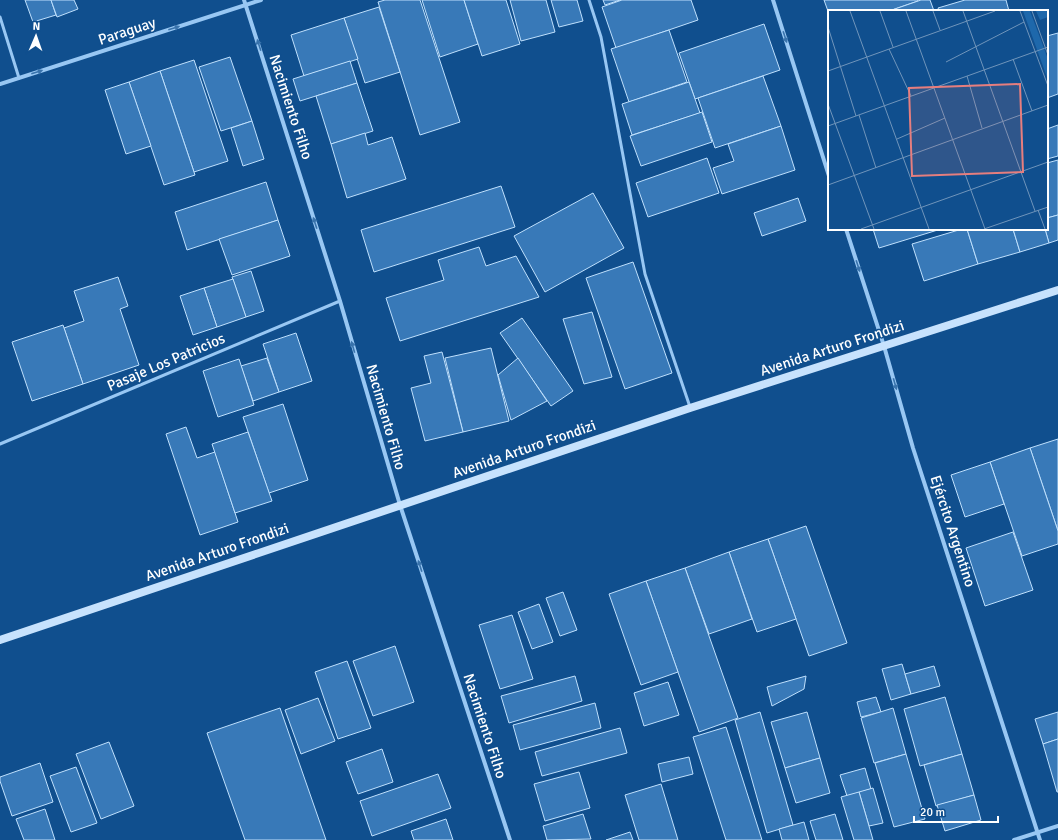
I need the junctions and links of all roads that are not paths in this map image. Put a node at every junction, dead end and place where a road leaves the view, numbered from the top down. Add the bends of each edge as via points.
1 (244, 0) edge
2 (261, 0) edge
3 (589, 0) edge
4 (773, 0) edge
5 (246, 5) junction
6 (0, 17) edge
7 (19, 78) junction
8 (0, 84) edge
9 (828, 173) edge
10 (846, 230) edge
11 (1058, 290) edge
12 (340, 301) junction
13 (884, 346) junction
14 (690, 408) junction
15 (0, 444) edge
16 (400, 505) junction
17 (0, 640) edge
18 (1058, 826) edge
19 (1037, 832) junction
20 (510, 840) edge
21 (1014, 840) edge
22 (1040, 840) edge

1 - 5 street, Nacimiento Filho
2 - 5 street, Paraguay
3 - 14 lane via 602,37 645,274
4 -> 9 street
7 -> 5 street, Paraguay
12 -> 5 street, Nacimiento Filho
6 - 7 lane
7 - 8 street, Paraguay
10 -> 13 street, Ejército Argentino
11 - 13 main road, Avenida Arturo Frondizi
12 - 15 lane, Pasaje Los Patricios
16 -> 12 street, Nacimiento Filho
13 - 14 main road, Avenida Arturo Frondizi
13 -> 19 street, Ejército Argentino via 913,448
14 - 16 main road, Avenida Arturo Frondizi
16 - 17 main road, Avenida Arturo Frondizi
20 -> 16 street, Nacimiento Filho
18 - 19 street
19 - 21 street
19 - 22 street, Ejército Argentino

